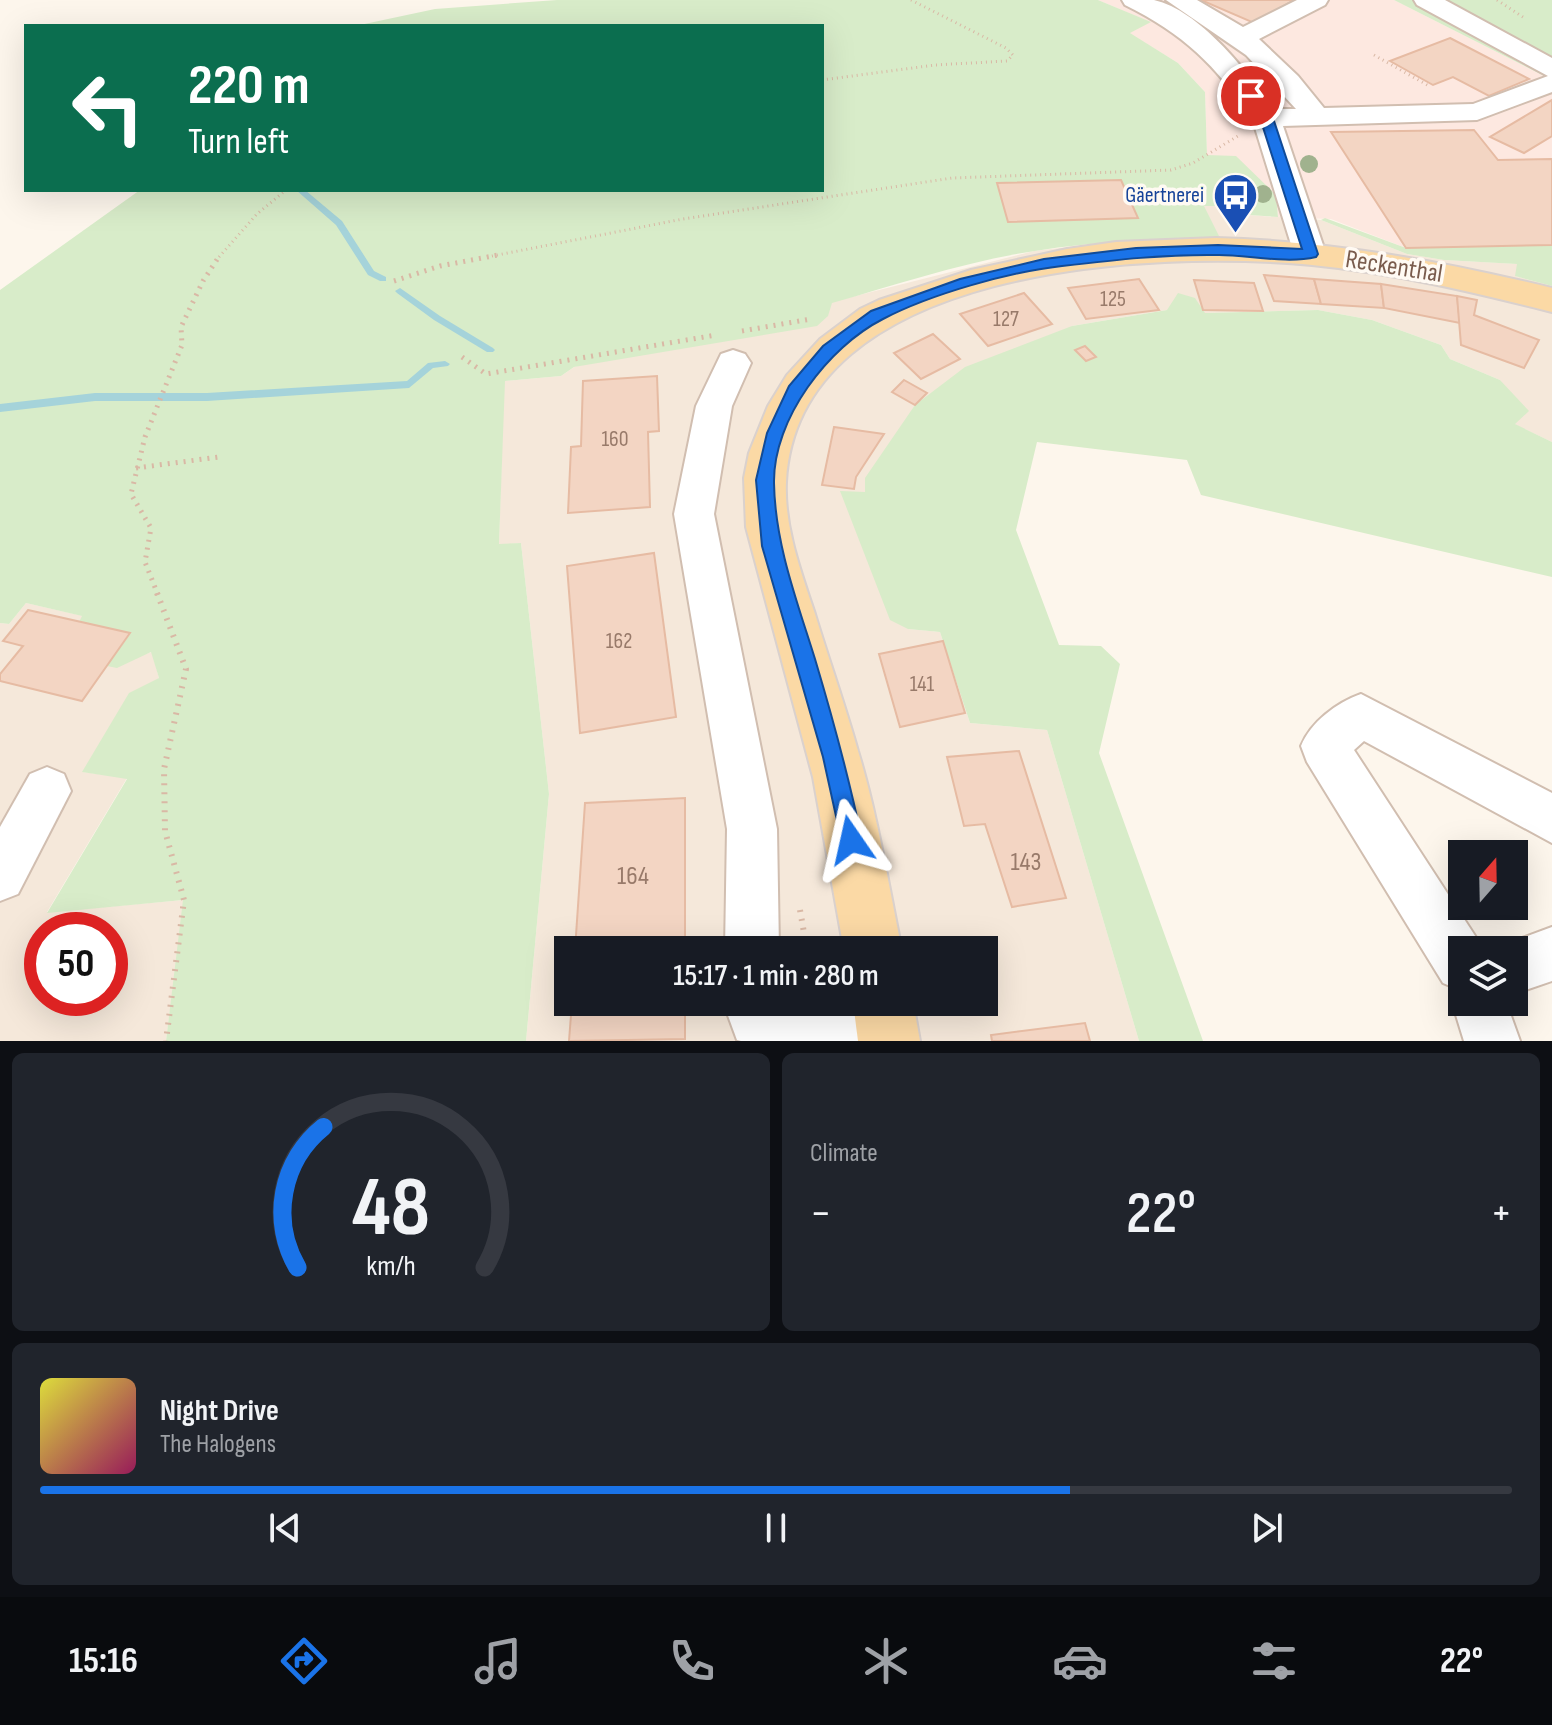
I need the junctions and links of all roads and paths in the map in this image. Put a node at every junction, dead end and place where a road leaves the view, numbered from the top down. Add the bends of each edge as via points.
1 (911, 0) edge
2 (1134, 0) edge
3 (1178, 0) edge
4 (1316, 0) edge
5 (1426, 0) edge
6 (1242, 38) junction
7 (1374, 55) dead end
8 (1552, 69) edge
9 (824, 80) edge
10 (1552, 83) edge
11 (1433, 115) junction
12 (1316, 117) junction
13 (1266, 118) junction
14 (284, 192) edge
15 (1310, 254) junction
16 (394, 281) dead end
17 (1552, 300) edge
18 (813, 319) dead end
19 (729, 343) junction
20 (462, 357) dead end
21 (219, 457) dead end
22 (136, 468) junction
23 (47, 791) dead end
24 (1552, 819) edge
25 (0, 876) edge
26 (752, 936) edge
27 (870, 936) edge
28 (1448, 942) edge
29 (1552, 954) edge
30 (1528, 962) edge
31 (1484, 1016) edge
32 (886, 1019) edge
33 (750, 1021) edge
34 (166, 1041) edge
35 (1492, 1041) edge

1 - 9 path via 1013,55 1007,61
2 - 13 street via 1173,18 1207,43
3 - 6 street
4 - 6 street
5 - 8 street
6 - 12 street via 1301,94
7 - 11 path via 1434,88
10 - 11 street via 1477,112
11 - 12 street
12 - 13 street
13 - 15 street
13 - 16 path via 1207,155 1171,170 952,178 683,219 440,266
14 - 22 path via 225,248 203,281 181,327 182,345
15 - 17 main road, Reckenthal via 1398,265
15 - 27 main road, Reckenthal via 1136,253 1044,263 960,284 877,315 829,350 795,390 775,433 765,480 771,546 834,757
18 - 19 path
19 - 20 path via 486,374
19 - 26 street via 694,514 752,829
21 - 22 path
22 - 34 path via 131,494 151,528 145,562 186,669 164,769 165,831 184,900
23 - 25 street
24 - 28 street via 1361,715 1324,746
29 - 30 street
31 - 35 street
32 - 33 street via 785,1029

